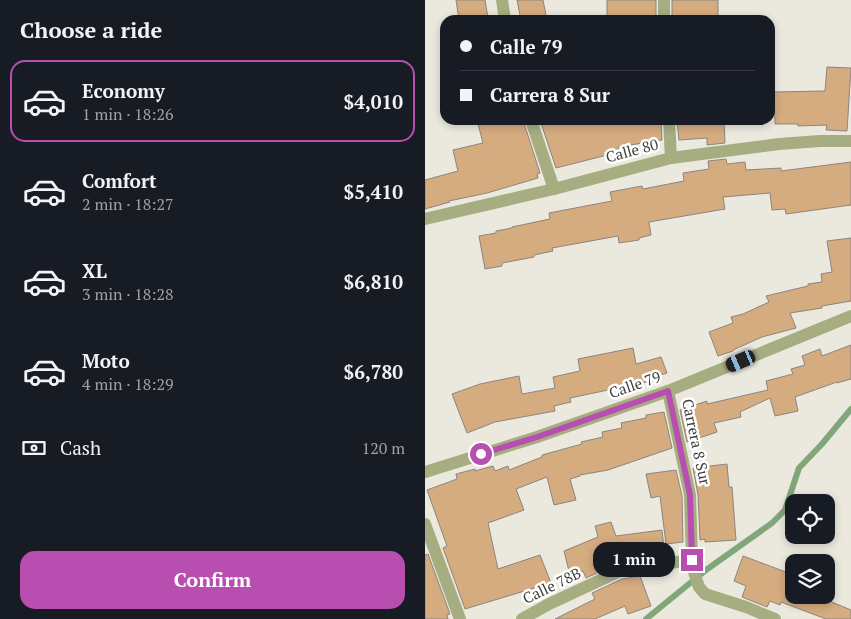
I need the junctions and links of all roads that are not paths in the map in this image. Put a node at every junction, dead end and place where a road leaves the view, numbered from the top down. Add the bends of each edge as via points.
1 (502, 0) edge
2 (664, 0) edge
3 (504, 15) edge
4 (664, 15) edge
5 (533, 125) edge
6 (669, 125) edge
7 (851, 141) edge
8 (671, 158) junction
9 (554, 189) junction
10 (425, 220) edge
11 (851, 316) edge
12 (668, 391) junction
13 (425, 472) edge
14 (425, 524) edge
15 (693, 566) junction
16 (460, 619) edge
17 (522, 619) edge
18 (775, 619) edge

1 - 3 street
2 - 4 street
5 - 9 street
6 - 8 street
7 - 8 street, Calle 80 via 779,144
8 - 9 street, Calle 80
9 - 10 street, Calle 80
11 - 12 street, Calle 79
12 - 13 street, Calle 79
12 - 15 street, Carrera 8 Sur via 690,495
14 - 16 street
15 - 17 street, Calle 78B via 648,566 620,571
15 - 18 street via 699,587 705,594

